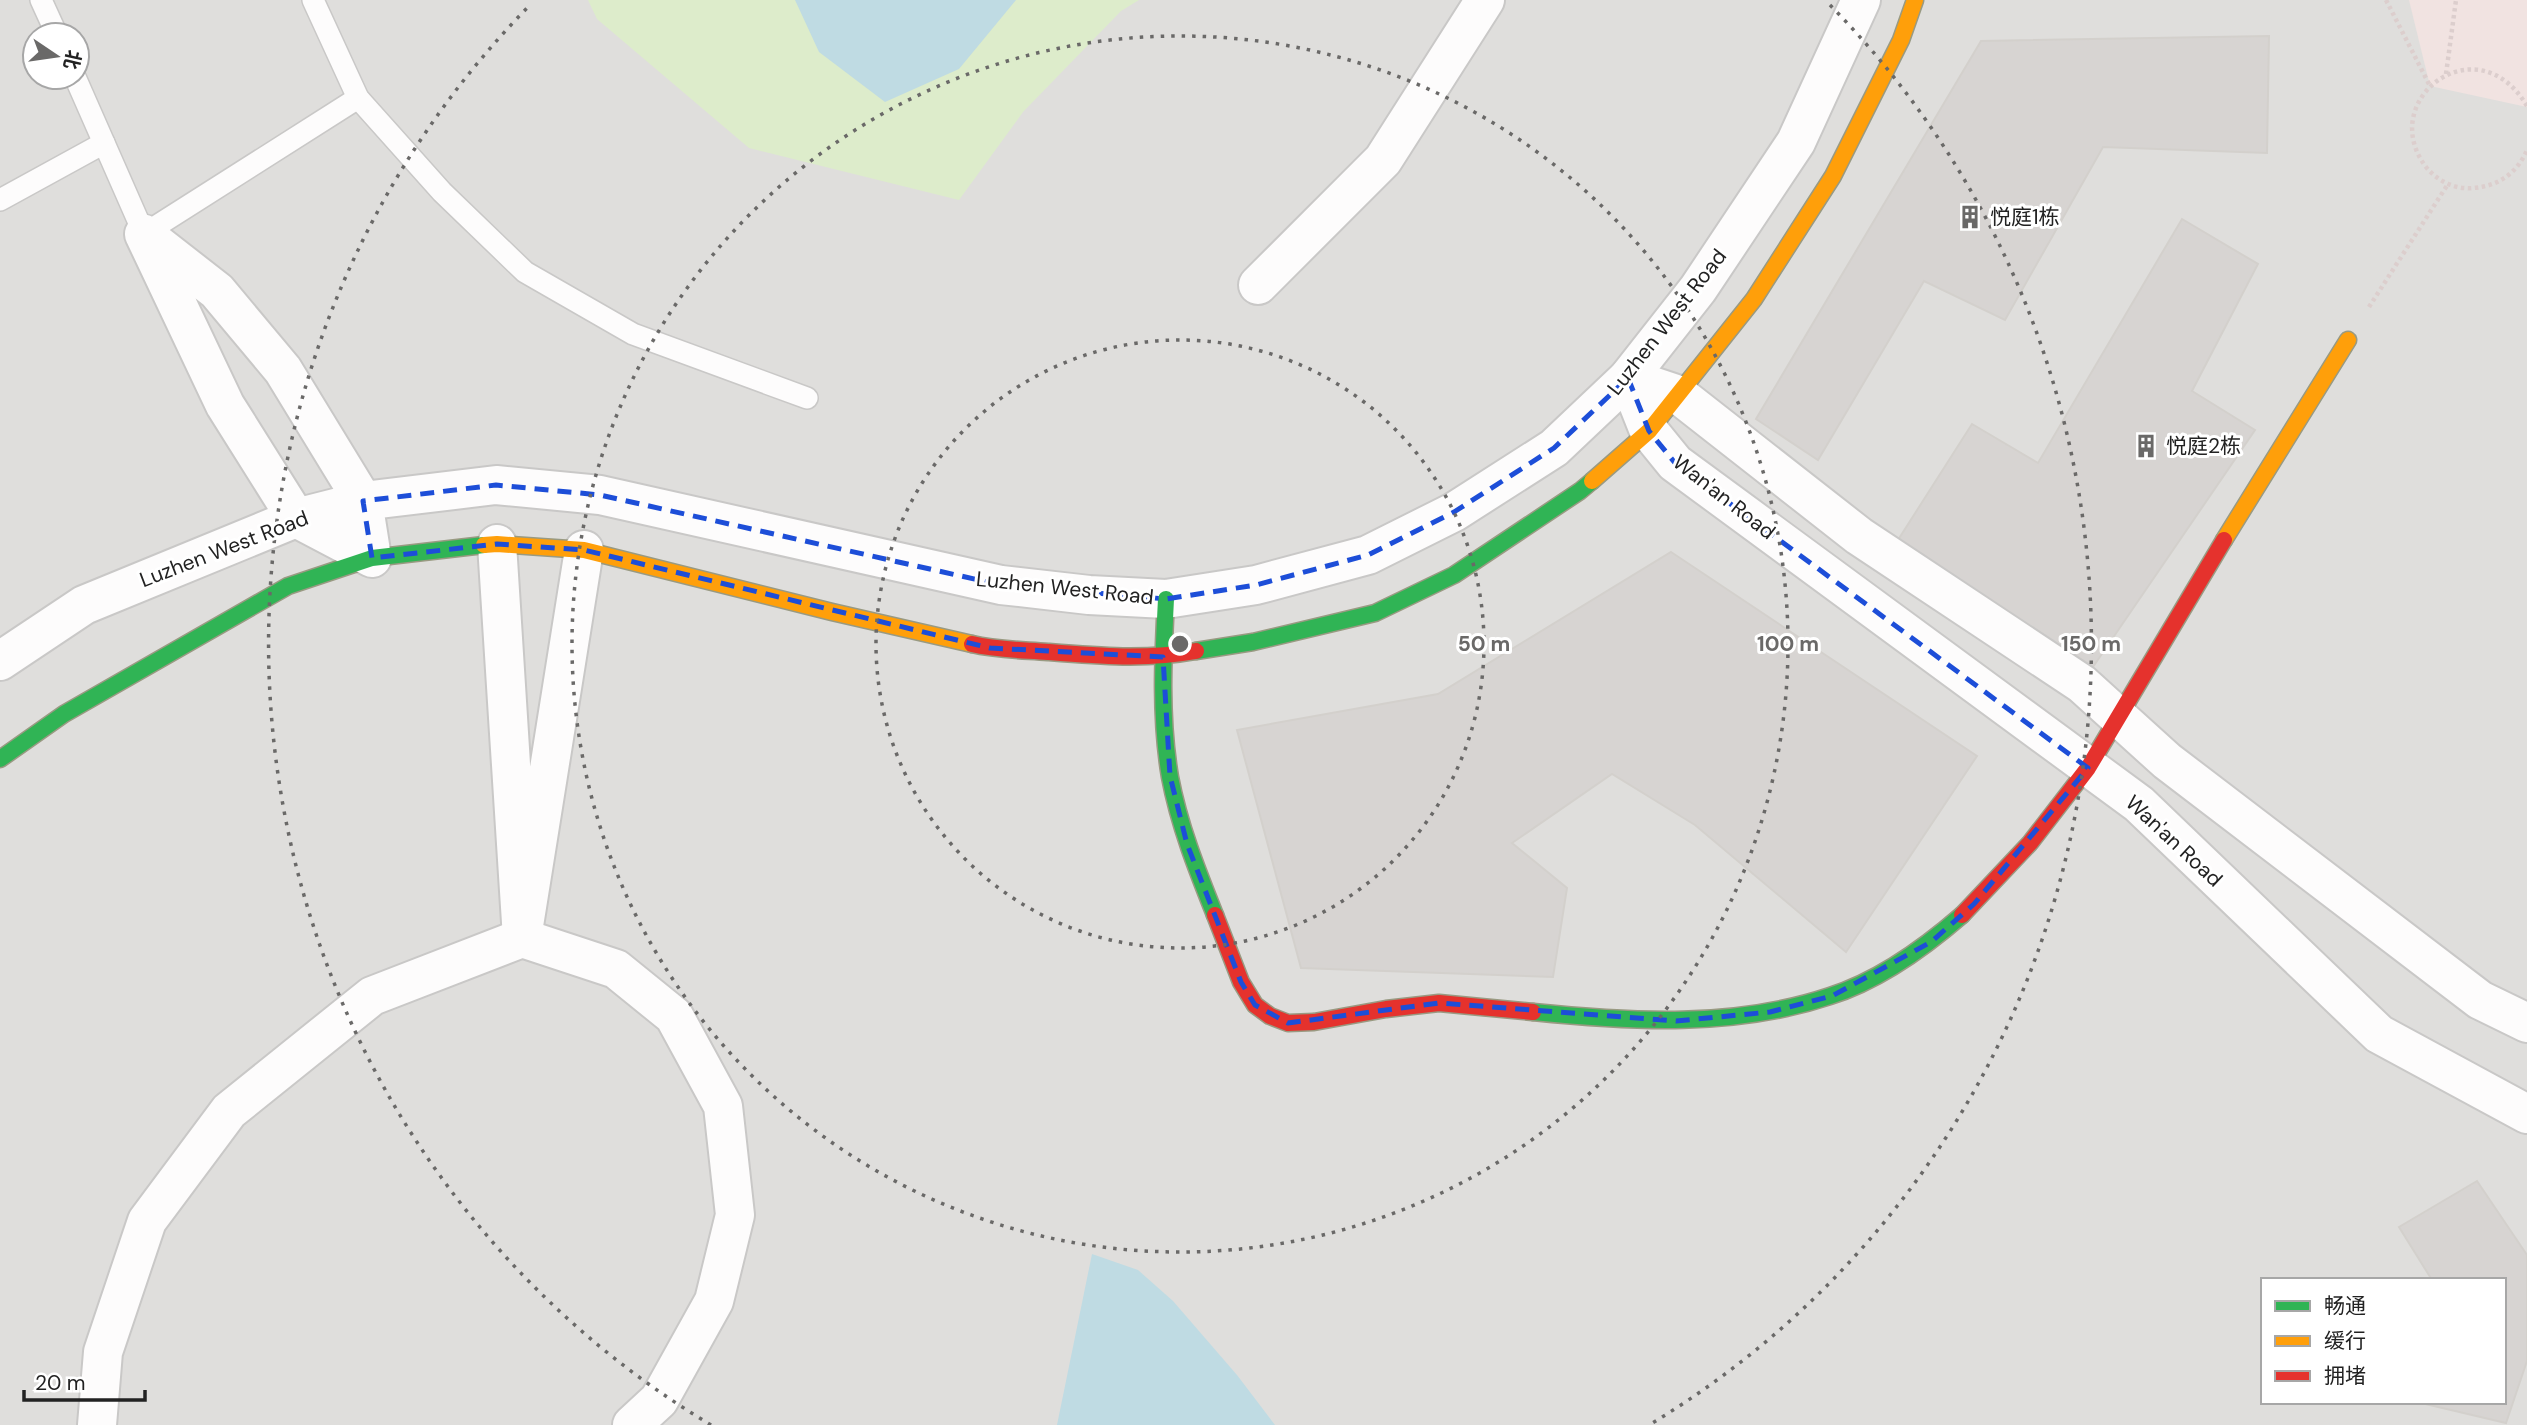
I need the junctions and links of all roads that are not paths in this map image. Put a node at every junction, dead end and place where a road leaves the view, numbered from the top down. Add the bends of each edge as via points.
1 (41, 0) edge
2 (313, 0) edge
3 (1485, 0) edge
4 (1861, 0) edge
5 (1915, 0) edge
6 (51, 21) edge
7 (81, 91) edge
8 (358, 98) junction
9 (104, 142) junction
10 (0, 200) edge
11 (144, 234) junction
12 (1258, 285) dead end
13 (2348, 340) road end
14 (1628, 378) junction
15 (1679, 395) junction
16 (807, 398) dead end
17 (1649, 431) junction
18 (363, 501) junction
19 (296, 518) junction
20 (497, 544) junction
21 (584, 550) junction
22 (372, 558) junction
23 (1166, 598) junction
24 (1163, 657) junction
25 (0, 660) edge
26 (2119, 719) junction
27 (0, 759) edge
28 (2088, 768) junction
29 (522, 938) junction
30 (2527, 1023) edge
31 (2527, 1114) edge
32 (97, 1425) edge
33 (632, 1425) edge

1 - 6 lane
2 - 8 lane
3 - 12 street via 1383,160
4 - 14 street, Luzhen West Road via 1796,142 1698,289
5 - 15 street via 1901,40 1833,176 1754,299
7 - 9 lane
8 - 11 lane
8 - 16 lane via 442,192 525,272 634,334
9 - 10 lane
9 - 11 lane
11 - 18 street via 217,291 283,370
11 - 19 street via 225,405
13 - 26 street
14 - 15 street
14 - 17 street, Wan'an Road
14 - 23 street, Luzhen West Road via 1553,448 1454,512 1368,555 1256,584
15 - 17 street
15 - 26 street via 1859,536 2082,684
17 - 24 street via 1580,491 1454,575 1375,613 1253,642
17 - 28 street, Wan'an Road via 1675,463
18 - 19 street, Luzhen West Road
18 - 22 street
18 - 23 street, Luzhen West Road via 495,485 600,495 1000,585
19 - 22 street
19 - 25 street, Luzhen West Road via 84,605
20 - 21 street
20 - 22 street
20 - 29 street
21 - 24 street via 990,648
21 - 29 street
22 - 27 street via 288,586 64,714
23 - 24 street
24 - 28 street via 1170,776 1187,844 1241,982 1255,1005 1288,1023 1439,1003 1602,1019 1676,1021 1770,1012 1832,996 1931,942 1974,904 2030,844
26 - 28 street
26 - 30 street via 2167,761 2480,1000
28 - 31 street, Wan'an Road via 2139,804 2379,1034
29 - 32 street via 372,996 229,1111 147,1221 103,1352
29 - 33 street via 616,969 674,1016 723,1106 735,1215 714,1301 659,1400

